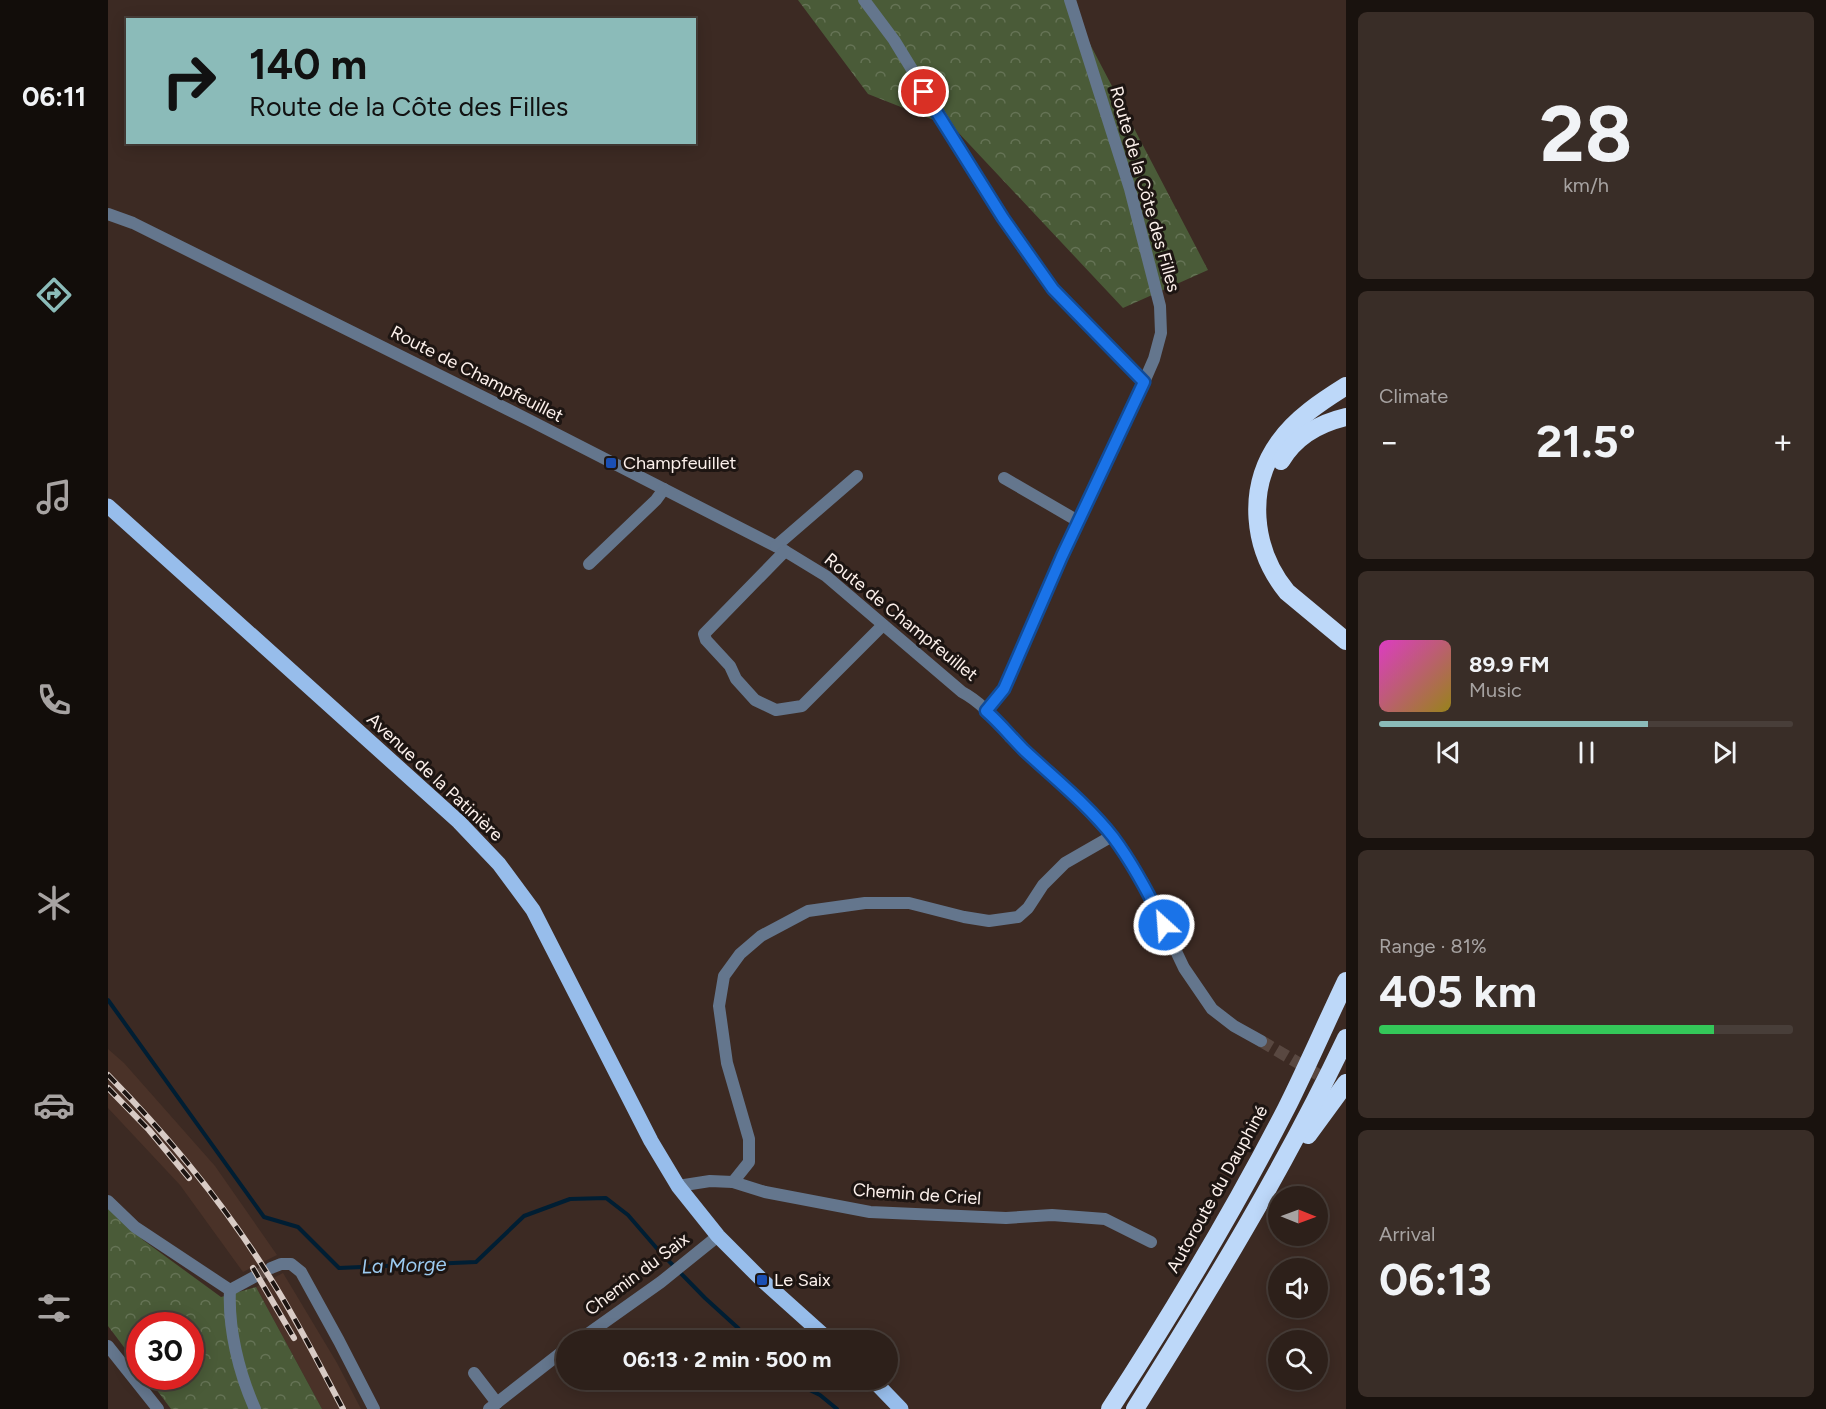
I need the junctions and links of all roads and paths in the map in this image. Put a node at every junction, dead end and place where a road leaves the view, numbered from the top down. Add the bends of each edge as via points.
1 (864, 0) edge
2 (1070, 0) edge
3 (108, 214) edge
4 (1144, 382) junction
5 (1346, 386) edge
6 (1346, 417) edge
7 (857, 476) dead end
8 (1004, 478) dead end
9 (664, 489) junction
10 (108, 506) edge
11 (1078, 521) junction
12 (781, 548) junction
13 (589, 564) dead end
14 (1309, 609) junction
15 (883, 624) junction
16 (1346, 640) edge
17 (986, 711) junction
18 (1112, 836) junction
19 (1346, 981) edge
20 (1346, 1038) edge
21 (1261, 1041) tunnel mouth
22 (1346, 1083) edge
23 (733, 1182) junction
24 (678, 1186) junction
25 (1271, 1186) edge
26 (1271, 1186) edge
27 (1268, 1190) edge
28 (108, 1201) edge
29 (718, 1236) junction
30 (1151, 1242) dead end
31 (271, 1268) tunnel mouth
32 (254, 1277) tunnel mouth
33 (230, 1290) junction
34 (593, 1330) edge
35 (818, 1330) edge
36 (108, 1346) edge
37 (556, 1357) edge
38 (474, 1373) dead end
39 (883, 1390) edge
40 (493, 1406) edge
41 (158, 1409) edge
42 (255, 1409) edge
43 (374, 1409) edge
44 (902, 1409) edge
45 (1110, 1409) edge
46 (1135, 1409) edge

1 - 4 street via 894,40 1003,218 1053,289
2 - 4 street, Route de la Côte des Filles via 1130,189 1160,306 1161,333
3 - 9 street, Route de Champfeuillet via 133,223
4 - 11 street, Route de la Côte des Filles
5 - 14 highway via 1309,411 1280,441 1265,467 1257,493 1259,532 1270,567 1287,592
6 - 14 highway via 1313,430 1294,443 1278,465 1270,487 1268,522 1275,549
7 - 12 street
8 - 11 street
9 - 12 street, Route de Champfeuillet
9 - 13 street
10 - 24 main road, Avenue de la Patinière via 459,822 499,864 532,910
11 - 17 street, Route de la Côte des Filles via 1004,689
12 - 15 street, Route de Champfeuillet via 826,576
12 - 15 street via 704,634 755,700 776,710 802,706
14 - 16 highway
15 - 17 street, Route de Champfeuillet
17 - 18 street, Route de Champfeuillet
18 - 21 street, Route de Champfeuillet via 1143,882 1184,968 1212,1009
18 - 23 street via 1065,863 1018,916 989,921 909,903 866,903 808,911 761,936 740,954 724,976 719,1006 727,1062 749,1139 750,1162
19 - 45 highway, Autoroute du Dauphiné via 1249,1178
20 - 25 highway
22 - 26 highway
23 - 24 street, Chemin de Criel via 710,1180
23 - 30 street, Chemin de Criel via 870,1212 1105,1219
24 - 29 main road, Avenue de la Patinière
27 - 46 highway
28 - 33 street via 135,1227
29 - 34 street, Chemin du Saix
29 - 35 main road, Avenue de la Patinière
31 - 43 street via 291,1264 301,1272
32 - 33 street
33 - 42 street via 229,1314 245,1388
36 - 41 street
37 - 40 street
38 - 40 street
39 - 44 main road

